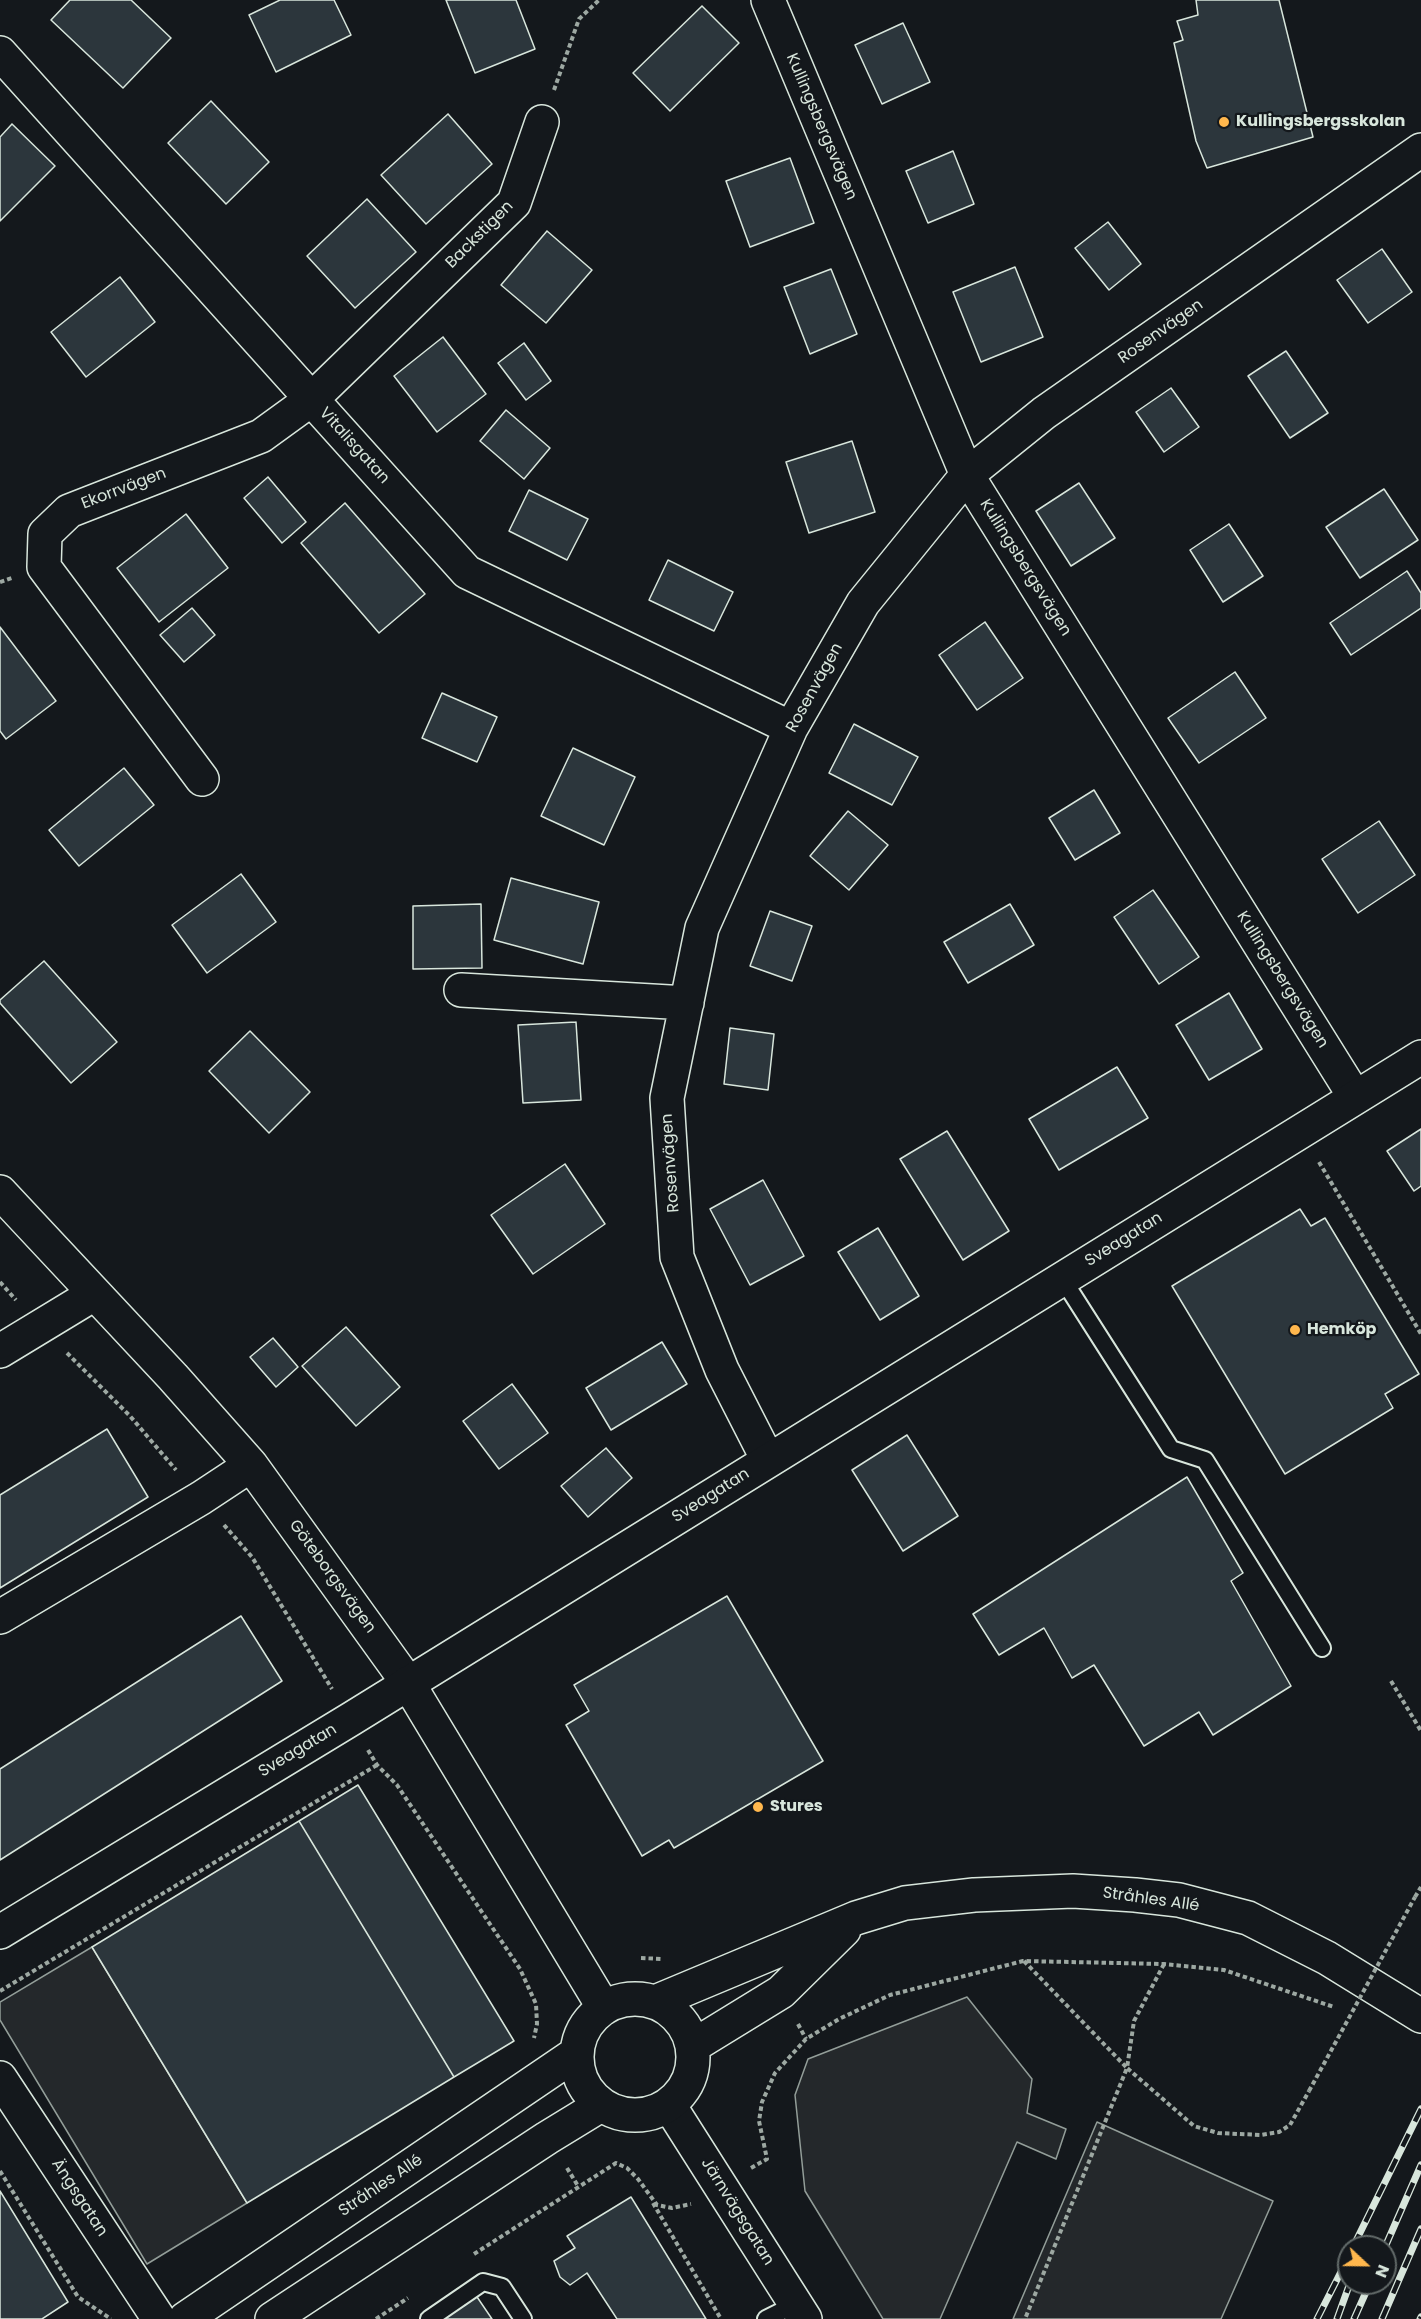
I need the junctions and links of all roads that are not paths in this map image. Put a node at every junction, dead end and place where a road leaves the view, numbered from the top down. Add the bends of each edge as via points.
1 (768, 0) edge
2 (0, 53) edge
3 (542, 122) road end
4 (1421, 150) edge
5 (312, 399) junction
6 (967, 475) junction
7 (791, 728) junction
8 (202, 779) dead end
9 (460, 990) dead end
10 (687, 1003) junction
11 (1421, 1057) edge
12 (1354, 1097) junction
13 (0, 1192) edge
14 (1062, 1278) junction
15 (94, 1294) junction
16 (0, 1351) edge
17 (768, 1460) junction
18 (251, 1465) junction
19 (0, 1617) edge
20 (1322, 1648) dead end
21 (408, 1683) junction
22 (856, 1918) junction
23 (0, 1932) edge
24 (655, 2002) junction
25 (604, 2008) junction
26 (1421, 2016) edge
27 (693, 2046) junction
28 (577, 2053) junction
29 (0, 2078) edge
30 (601, 2105) junction
31 (669, 2105) junction
32 (800, 2311) edge
33 (159, 2319) edge
34 (185, 2319) edge
35 (272, 2319) edge
36 (429, 2319) edge
37 (523, 2319) edge
38 (766, 2319) edge

1 - 6 street, Kullingsbergsvägen
2 - 5 street, Vitalisgatan
3 - 5 street, Backstigen via 514,203
4 - 6 street, Rosenvägen via 1044,413
5 - 7 street, Vitalisgatan via 467,572
5 - 8 street, Ekorrvägen via 261,436 69,511 45,534 44,567
6 - 7 street, Rosenvägen via 863,603
6 - 12 street, Kullingsbergsvägen
7 - 10 street, Rosenvägen via 702,928
9 - 10 street
10 - 17 street, Rosenvägen via 667,1098 677,1257 722,1370
11 - 12 street, Sveagatan
12 - 14 street, Sveagatan
13 - 15 street, Göteborgsvägen
14 - 17 street, Sveagatan
14 - 20 lane via 1171,1449 1205,1460
15 - 16 street
15 - 18 street, Göteborgsvägen
17 - 21 street, Sveagatan
18 - 19 street
18 - 21 street, Göteborgsvägen
21 - 23 street, Sveagatan
21 - 25 street, Göteborgsvägen
22 - 24 street, Stråhles Allé
22 - 26 street, Stråhles Allé via 905,1903 1031,1892 1073,1891 1179,1900 1248,1918 1327,1958
22 - 27 street, Stråhles Allé via 781,1992
24 - 25 street, Stråhles Allé via 638,1998 620,2000
24 - 27 street via 673,2012 686,2027
25 - 28 street, Stråhles Allé via 590,2020
27 - 31 street via 690,2079
28 - 30 street via 579,2073 587,2091
28 - 34 street, Stråhles Allé
29 - 33 street, Ängsgatan
30 - 31 street via 635,2116
30 - 35 street
31 - 32 street, Järnvägsgatan
32 - 38 lane
36 - 37 lane via 483,2282 502,2287

